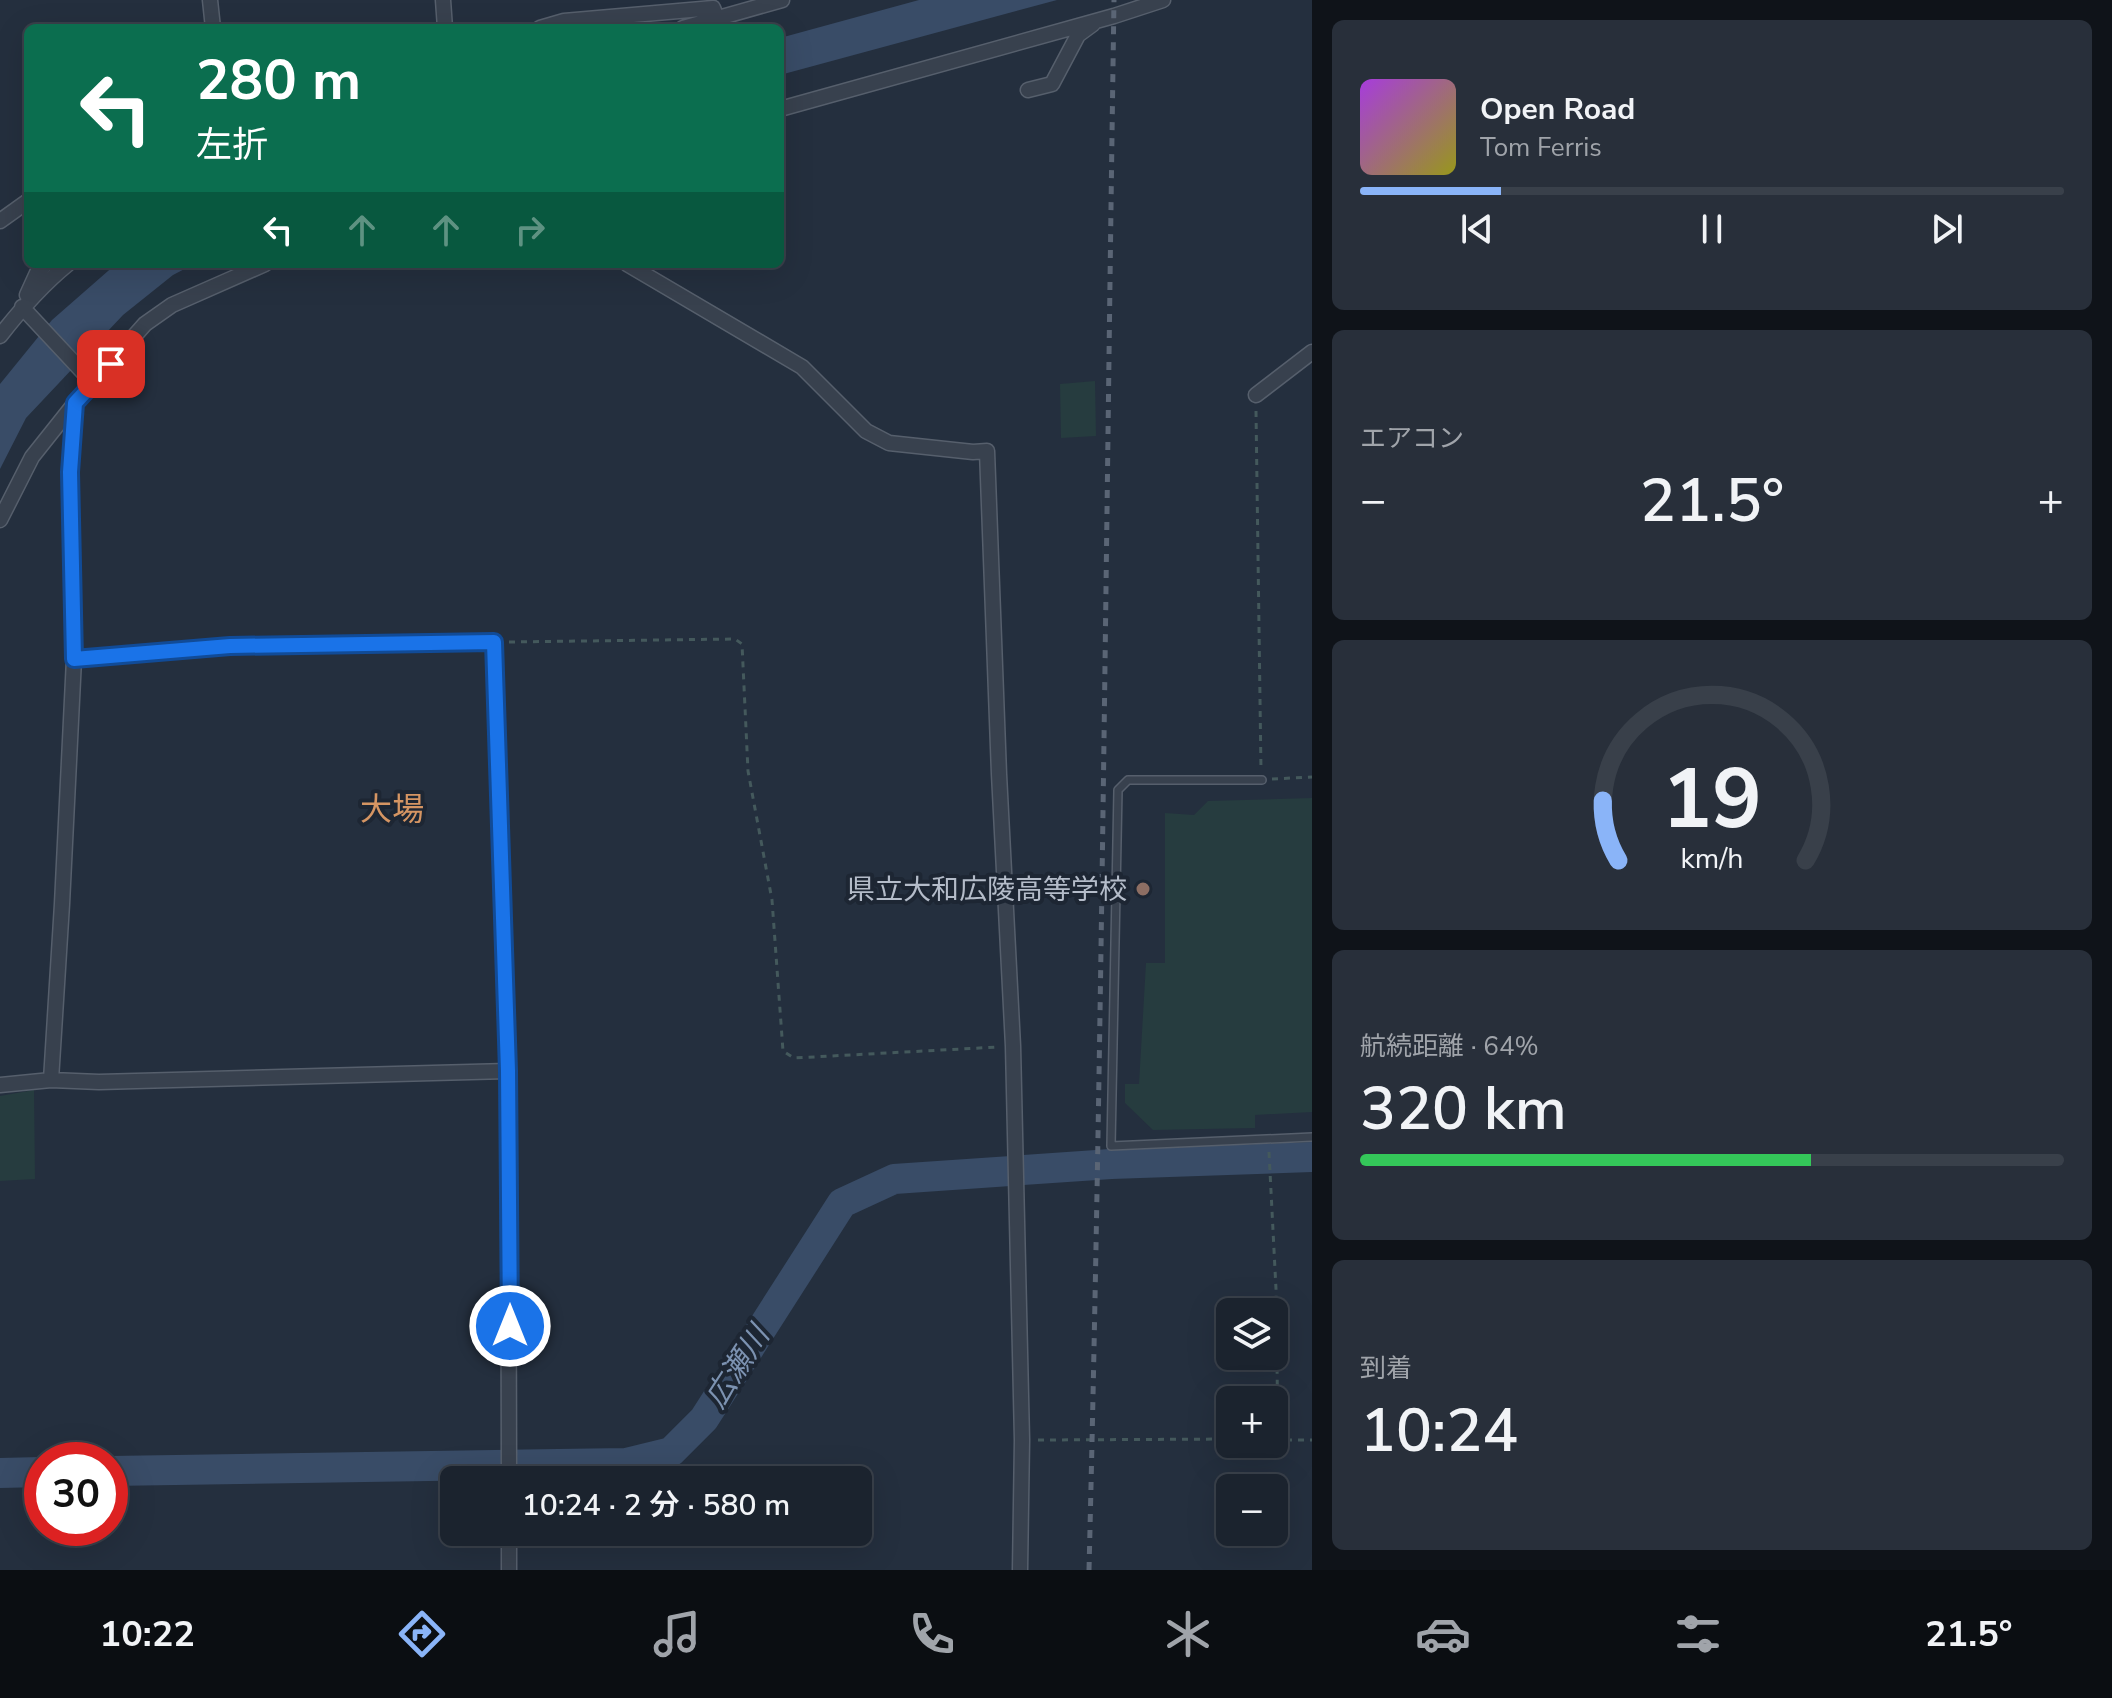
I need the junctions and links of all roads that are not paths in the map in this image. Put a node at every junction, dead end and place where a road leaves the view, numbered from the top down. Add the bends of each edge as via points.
1 (210, 0) edge
2 (443, 0) edge
3 (782, 0) edge
4 (1163, 0) edge
5 (1100, 19) junction
6 (720, 23) edge
7 (213, 24) edge
8 (445, 24) edge
9 (554, 24) edge
10 (1028, 90) dead end
11 (784, 108) edge
12 (24, 204) edge
13 (0, 221) edge
14 (42, 268) edge
15 (63, 268) edge
16 (256, 268) edge
17 (634, 268) edge
18 (27, 312) junction
19 (0, 336) edge
20 (1312, 352) edge
21 (91, 380) junction
22 (1256, 395) road end
23 (75, 403) junction
24 (0, 520) edge
25 (74, 659) junction
26 (1262, 780) road end
27 (508, 1071) junction
28 (51, 1080) junction
29 (0, 1085) edge
30 (1312, 1137) edge
31 (509, 1466) edge
32 (509, 1546) edge
33 (509, 1570) edge
34 (1020, 1570) edge

1 - 7 street
2 - 8 street
3 - 6 street
4 - 5 street
5 - 10 street via 1078,35 1052,84
5 - 11 street
6 - 9 street via 713,8
12 - 13 street
14 - 18 street
15 - 18 street
16 - 21 street via 172,305 145,324
17 - 34 street via 802,367 866,431 889,443 987,451 1013,1046
18 - 19 street
18 - 21 street
20 - 22 street
21 - 23 street
23 - 24 street via 32,457
23 - 25 street via 70,472
25 - 27 street via 230,646 494,642
25 - 28 street
26 - 30 lane via 1128,780 1118,790 1111,1146
27 - 28 street
27 - 31 street
28 - 29 street
32 - 33 street

